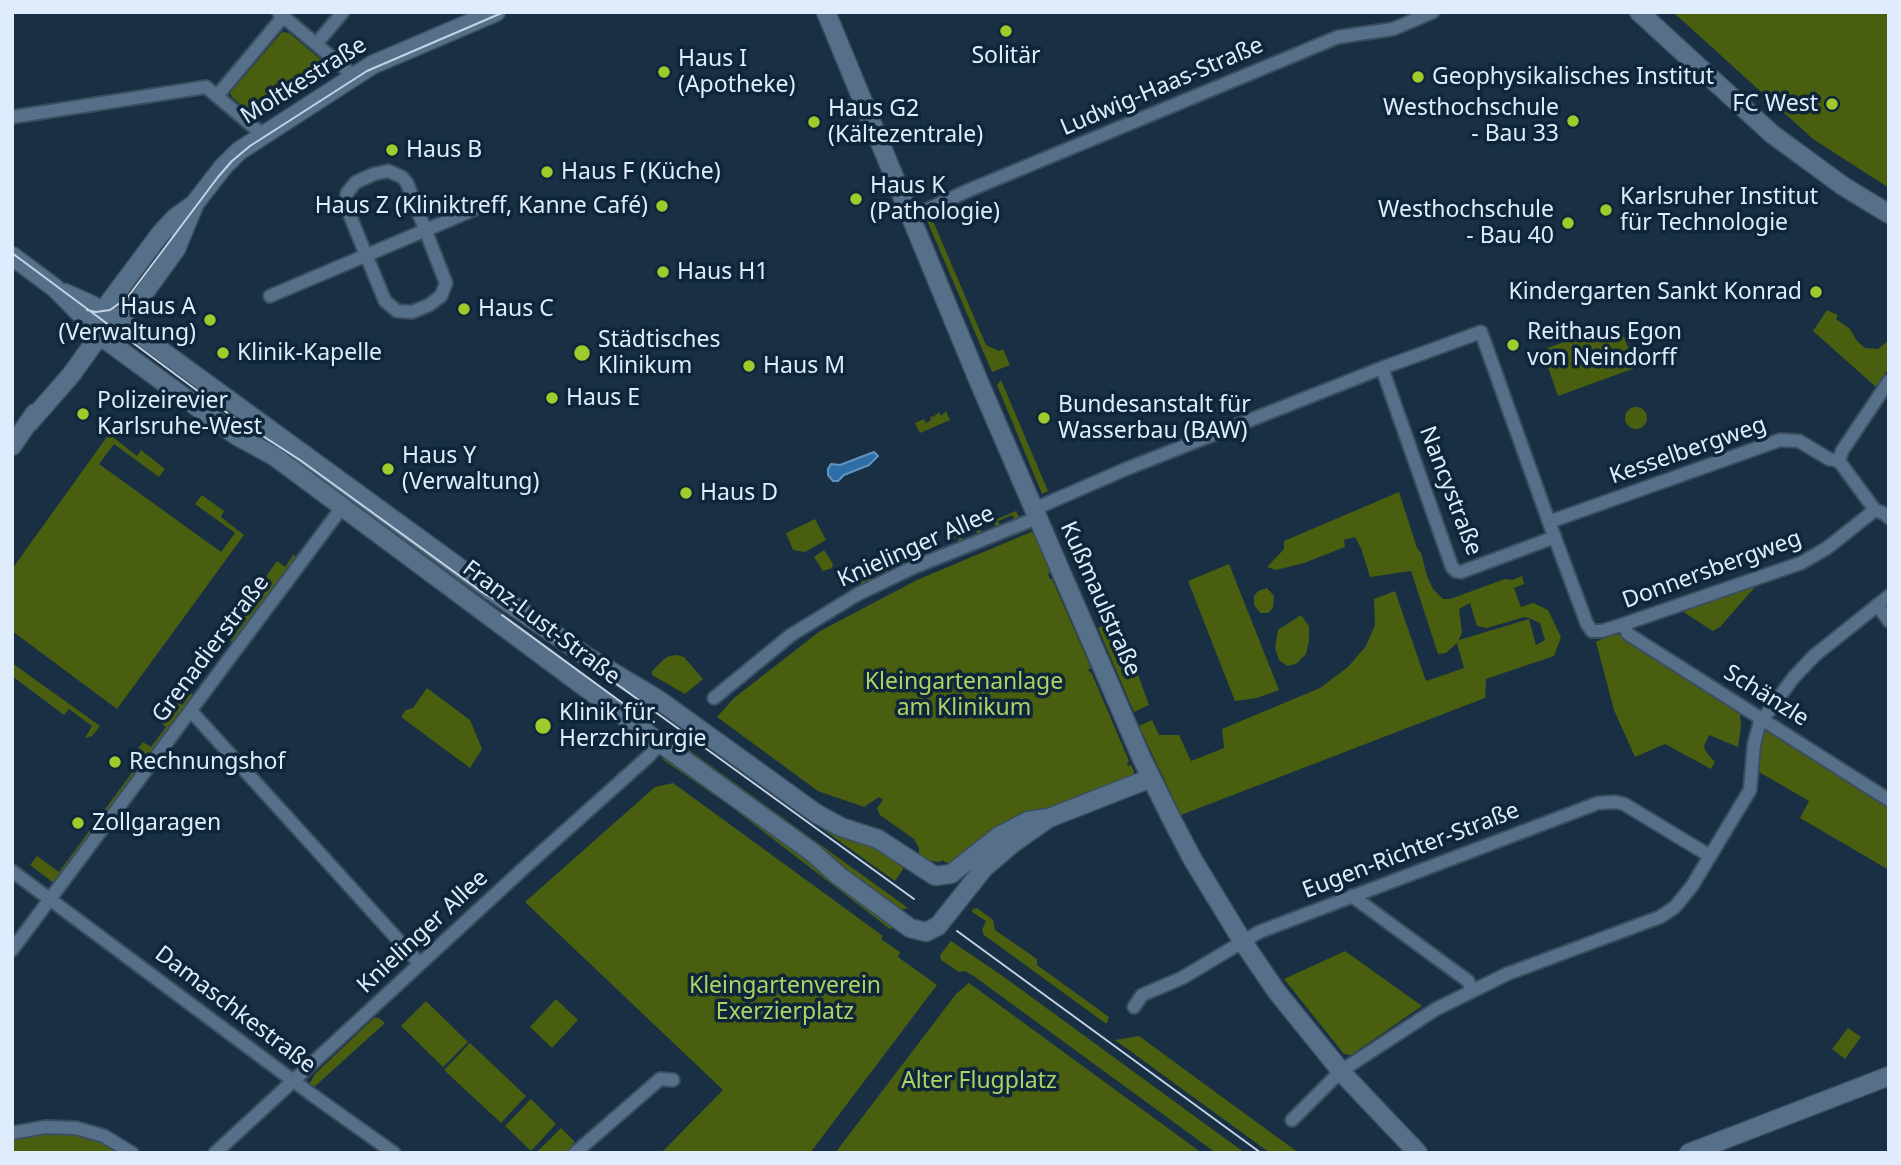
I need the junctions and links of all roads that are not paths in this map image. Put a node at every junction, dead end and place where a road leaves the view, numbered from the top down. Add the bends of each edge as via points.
1 (343, 12) edge
2 (496, 12) edge
3 (826, 12) edge
4 (1433, 12) edge
5 (1639, 12) edge
6 (280, 15) edge
7 (316, 44) junction
8 (354, 75) junction
9 (226, 85) junction
10 (206, 87) junction
11 (217, 96) junction
12 (12, 117) edge
13 (262, 134) junction
14 (473, 210) dead end
15 (1889, 214) edge
16 (911, 216) junction
17 (426, 230) junction
18 (12, 256) edge
19 (366, 256) junction
20 (55, 288) junction
21 (270, 296) dead end
22 (110, 316) junction
23 (96, 331) junction
24 (1382, 368) junction
25 (1889, 381) edge
26 (12, 446) edge
27 (1839, 461) junction
28 (343, 506) junction
29 (1875, 510) junction
30 (1035, 513) junction
31 (1889, 518) edge
32 (1549, 522) junction
33 (1555, 537) junction
34 (1889, 596) edge
35 (1877, 605) junction
36 (1889, 621) edge
37 (1624, 624) junction
38 (714, 698) dead end
39 (191, 711) junction
40 (1762, 718) junction
41 (660, 743) junction
42 (1151, 778) junction
43 (1889, 800) edge
44 (1049, 818) junction
45 (1710, 856) junction
46 (12, 871) edge
47 (943, 877) junction
48 (1352, 896) junction
49 (51, 899) junction
50 (949, 912) junction
51 (1243, 942) junction
52 (12, 950) edge
53 (420, 964) junction
54 (1472, 990) junction
55 (1134, 1007) dead end
56 (1341, 1071) junction
57 (1889, 1076) edge
58 (293, 1079) junction
59 (673, 1080) dead end
60 (1292, 1120) dead end
61 (12, 1133) edge
62 (132, 1153) edge
63 (215, 1153) edge
64 (394, 1153) edge
65 (575, 1153) edge
66 (1418, 1153) edge
67 (1689, 1153) edge

1 - 7 street
2 - 8 street, Moltkestraße
3 - 16 street, Kußmaulstraße
4 - 16 street, Ludwig-Haas-Straße via 1393,29 1338,37
5 - 15 street via 1772,134
6 - 7 street
6 - 9 street
7 - 8 street
8 - 13 street, Moltkestraße
9 - 10 street
9 - 11 street
10 - 11 street
10 - 12 street
11 - 13 street
13 - 22 street, Moltkestraße via 230,159 195,203 161,233
14 - 17 street
16 - 30 street, Kußmaulstraße
17 - 19 street
17 - 19 street via 446,283 441,296 424,307 406,312 391,307
17 - 19 street via 402,177 388,171 361,179 345,200
18 - 20 street
19 - 21 street
20 - 22 street, Franz-Lust-Straße
20 - 23 street, Franz-Lust-Straße
22 - 23 street, Moltkestraße
22 - 47 street, Franz-Lust-Straße via 490,590 659,700 817,814 878,839
23 - 26 street, Moltkestraße via 62,367
23 - 28 street, Franz-Lust-Straße via 237,436 274,456
24 - 30 street via 1126,469
24 - 32 street via 1482,332
24 - 33 street, Nancystraße via 1456,571
25 - 27 street
27 - 29 street
27 - 32 street, Kesselbergweg via 1798,440 1780,440
28 - 39 street, Grenadierstraße
28 - 41 street, Franz-Lust-Straße
29 - 31 street
29 - 37 street, Donnersbergweg via 1801,563
30 - 38 street, Knielinger Allee via 858,594 791,635
30 - 42 street, Kußmaulstraße
32 - 33 street
33 - 37 street, Donnersbergweg via 1592,631
34 - 35 street
35 - 36 street
35 - 40 street via 1815,655
37 - 40 street, Schänzle via 1628,634
39 - 49 street, Grenadierstraße
39 - 53 street
40 - 43 street, Schänzle
40 - 45 street via 1754,744 1750,790
41 - 50 street, Franz-Lust-Straße via 910,928 930,931
41 - 53 street, Knielinger Allee
42 - 44 street, Franz-Lust-Straße
42 - 51 street, Kußmaulstraße
44 - 47 street, Franz-Lust-Straße via 1028,821 999,836
44 - 50 street, Franz-Lust-Straße via 984,869
45 - 48 street, Eugen-Richter-Straße via 1629,806 1602,802
45 - 54 street via 1686,896 1667,913
46 - 49 street, Damaschkestraße
47 - 50 street
48 - 51 street, Eugen-Richter-Straße via 1274,925
48 - 54 street via 1468,981
49 - 52 street, Grenadierstraße
49 - 58 street, Damaschkestraße
51 - 55 street, Eugen-Richter-Straße via 1182,978 1142,995
51 - 56 street, Kußmaulstraße
53 - 58 street, Knielinger Allee
54 - 56 street via 1413,1022
56 - 60 street
56 - 66 street, Kußmaulstraße
57 - 67 street
58 - 63 street, Knielinger Allee
58 - 64 street, Damaschkestraße
59 - 65 street via 660,1079
61 - 62 street via 76,1128 104,1136

